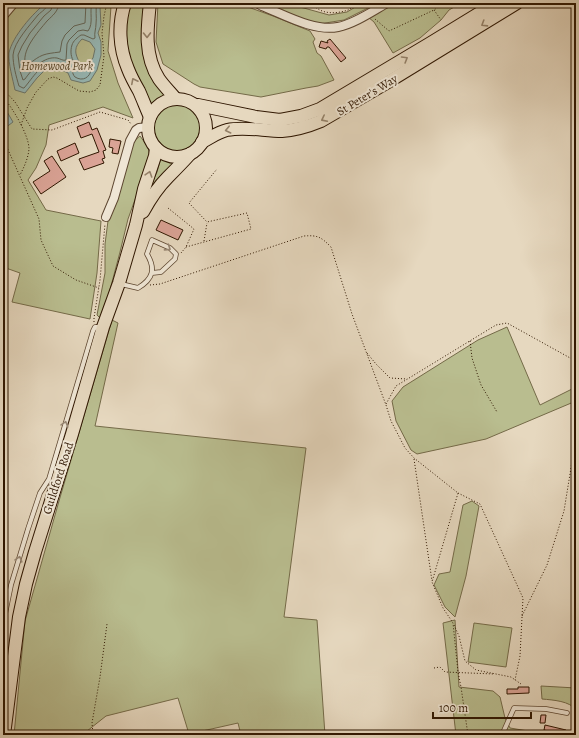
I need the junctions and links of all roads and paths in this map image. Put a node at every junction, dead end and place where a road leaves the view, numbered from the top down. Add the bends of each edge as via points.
1 (14, 3) edge
2 (106, 3) edge
3 (125, 3) edge
4 (150, 3) edge
5 (257, 3) edge
6 (312, 3) edge
7 (327, 3) edge
8 (359, 3) edge
9 (387, 3) edge
10 (444, 3) edge
11 (496, 3) edge
12 (517, 3) edge
13 (315, 7) junction
14 (434, 10) junction
15 (369, 14) junction
16 (3, 16) edge
17 (441, 20) dead end
18 (3, 89) edge
19 (3, 97) edge
20 (175, 98) junction
21 (198, 105) junction
22 (24, 117) junction
23 (149, 122) junction
24 (21, 126) junction
25 (136, 130) junction
26 (3, 142) edge
27 (202, 142) junction
28 (156, 148) junction
29 (190, 154) junction
30 (217, 168) dead end
31 (20, 176) junction
32 (168, 208) dead end
33 (106, 217) joint
34 (207, 222) junction
35 (136, 225) junction
36 (204, 242) junction
37 (186, 247) junction
38 (175, 259) junction
39 (152, 273) junction
40 (119, 283) junction
41 (99, 288) junction
42 (138, 288) junction
43 (99, 327) junction
44 (470, 340) junction
45 (366, 352) junction
46 (576, 362) edge
47 (408, 379) junction
48 (386, 405) junction
49 (497, 412) dead end
50 (576, 438) edge
51 (414, 458) junction
52 (458, 493) junction
53 (432, 582) junction
54 (522, 617) junction
55 (453, 623) junction
56 (3, 624) edge
57 (107, 624) dead end
58 (8, 659) edge
59 (434, 668) dead end
60 (458, 672) junction
61 (499, 674) junction
62 (515, 680) junction
63 (521, 684) dead end
64 (567, 713) dead end
65 (4, 735) edge
66 (93, 735) edge
67 (468, 735) edge
68 (502, 735) edge

1 - 16 street
2 - 22 path via 100,85 90,92 79,91 57,78 48,79 36,92
23 -> 3 main road via 140,93 121,50 120,30
4 -> 20 main road via 147,24 149,56 159,78
5 - 15 street via 308,25 324,28 338,27
6 - 13 path
7 - 13 path
8 - 13 path via 349,10 336,13 323,12
9 - 15 street
10 - 14 path
21 -> 11 main road, St Peter's Way via 280,120 313,112
12 -> 27 main road, St Peter's Way via 321,121 289,130 233,129
14 - 15 path via 389,31
14 - 17 path
18 - 22 path
19 - 24 path via 10,104
20 - 21 main road
20 - 23 main road via 157,106
21 - 27 main road via 206,122
22 - 24 path
22 - 25 path via 32,129 52,130 100,112 128,120
23 - 25 street
23 - 28 main road via 148,135
24 - 31 path via 29,148
25 - 33 street via 130,141
26 - 31 path
27 - 29 main road
28 - 29 main road via 173,157
35 -> 28 main road, Guildford Road
29 - 35 main road, Guildford Road via 151,198
30 - 34 path via 189,203
31 - 41 path via 40,219 41,240 53,266 76,280
32 - 37 path via 194,229
33 - 41 path
34 - 36 path
34 - 36 path via 247,213 251,228
35 - 40 main road, Guildford Road
36 - 37 path
37 - 38 path
38 - 39 lane via 161,272
39 -> 38 lane via 152,262 147,254 152,240 170,248 176,254
39 - 42 lane
40 - 42 lane
40 - 43 main road, Guildford Road
41 - 43 path via 94,318
42 - 45 path via 160,284 304,236 314,236 323,239 331,247
56 -> 43 lane, Guildford Road via 11,585 28,529 40,493 49,479 92,331
43 - 58 main road, Guildford Road via 72,434 33,558
44 - 46 path via 496,325 507,323
44 - 47 path
44 - 49 path via 472,358 481,385
45 - 47 path via 390,378
45 - 48 path
47 - 48 path via 396,386
48 - 51 path via 405,448
50 - 54 path via 564,510 547,565
51 - 52 path
51 - 53 path
52 - 53 path
52 - 54 path via 480,504 523,598
53 - 55 path
54 - 62 path via 520,656
55 - 60 path
55 - 61 path via 465,661 476,670
57 - 66 path via 92,723
58 - 65 main road, Guildford Road
59 - 60 path via 440,667 445,672
60 - 61 path
60 - 67 path
61 - 62 path
62 - 63 path
64 - 68 lane via 546,709 514,708

